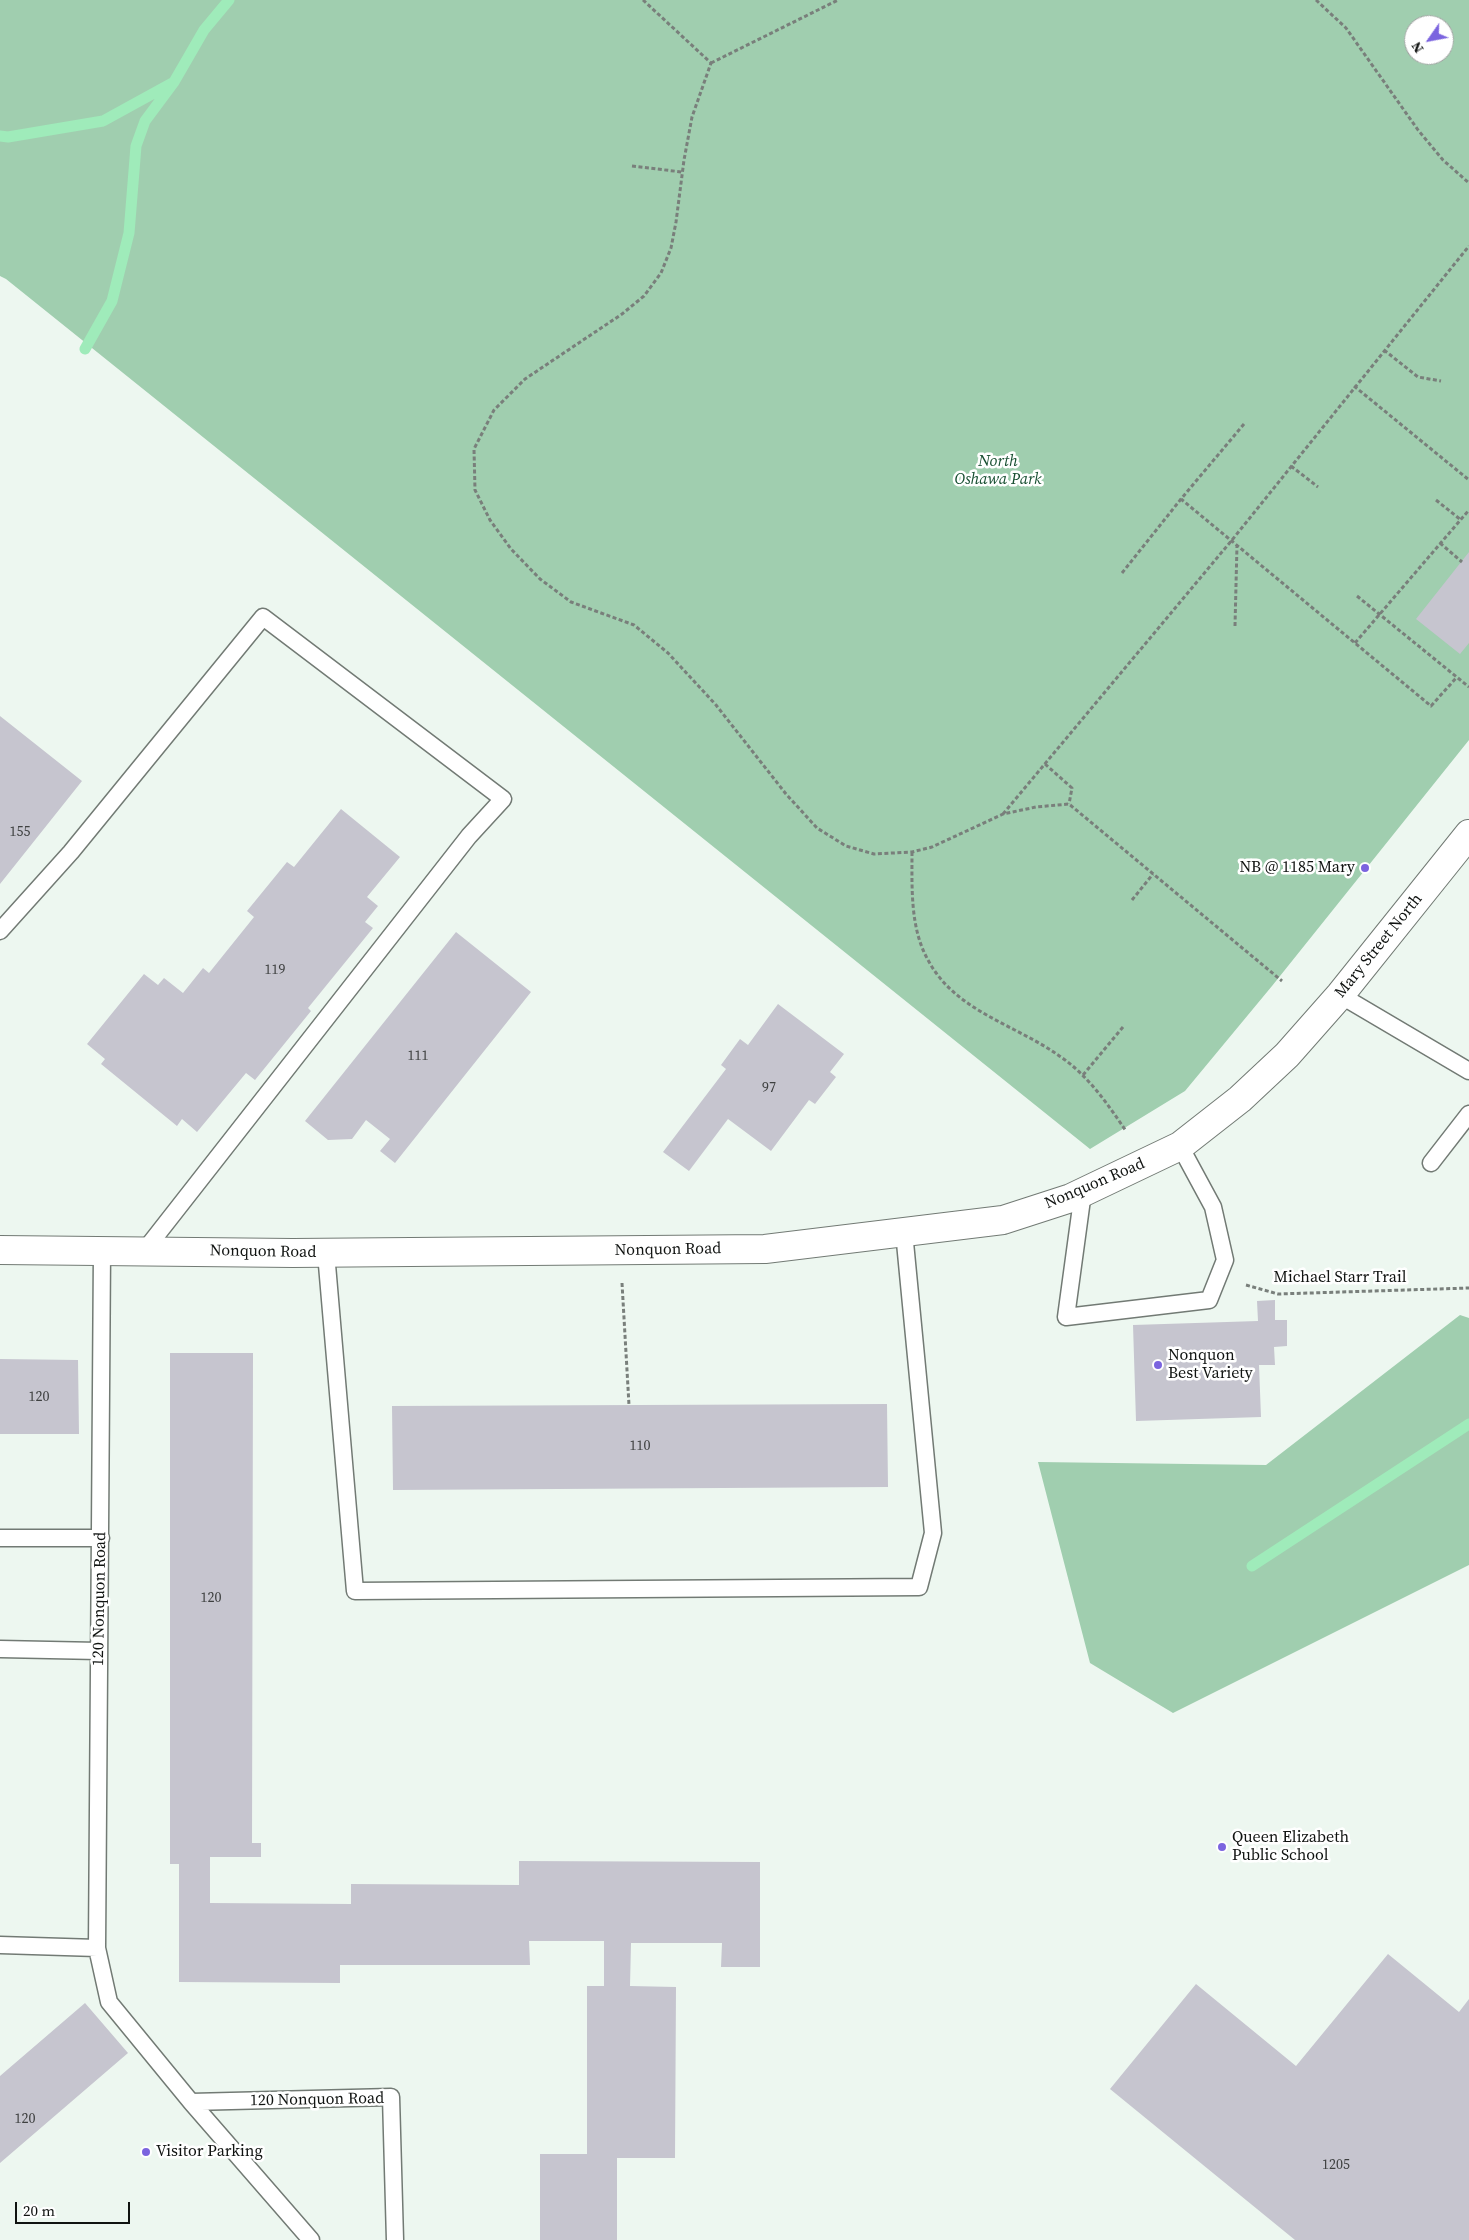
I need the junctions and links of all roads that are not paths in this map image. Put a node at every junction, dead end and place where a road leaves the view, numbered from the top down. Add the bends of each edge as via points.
1 (1469, 834) edge
2 (0, 931) edge
3 (1340, 995) junction
4 (1287, 1055) joint
5 (1469, 1071) edge
6 (1469, 1114) edge
7 (1180, 1146) junction
8 (1431, 1163) dead end
9 (1083, 1192) junction
10 (904, 1232) junction
11 (0, 1250) edge
12 (145, 1250) junction
13 (102, 1251) junction
14 (326, 1253) junction
15 (0, 1538) edge
16 (101, 1538) junction
17 (0, 1649) edge
18 (99, 1650) junction
19 (0, 1945) edge
20 (97, 1948) junction
21 (191, 2102) junction
22 (311, 2240) edge
23 (395, 2240) edge

1 - 3 street, Mary Street North
2 - 12 lane via 71,852 263,617 503,799 468,836
3 - 4 street, Mary Street North
3 - 5 lane
4 - 7 street, Nonquon Road via 1240,1099
6 - 8 lane
7 - 9 street, Nonquon Road
7 - 9 lane via 1213,1207 1224,1260 1209,1300 1066,1317
9 - 10 street, Nonquon Road via 1002,1220
10 - 14 street, Nonquon Road via 765,1249
10 - 14 lane via 933,1533 920,1587 355,1591
11 - 13 street, Nonquon Road
12 - 13 street, Nonquon Road
12 - 14 street, Nonquon Road
13 - 16 lane, 120 Nonquon Road
15 - 16 lane
16 - 18 lane, 120 Nonquon Road
17 - 18 lane
18 - 20 lane, 120 Nonquon Road
19 - 20 lane
20 - 21 lane, 120 Nonquon Road via 109,2002
21 - 22 lane, 120 Nonquon Road
21 - 23 lane, 120 Nonquon Road via 391,2097

